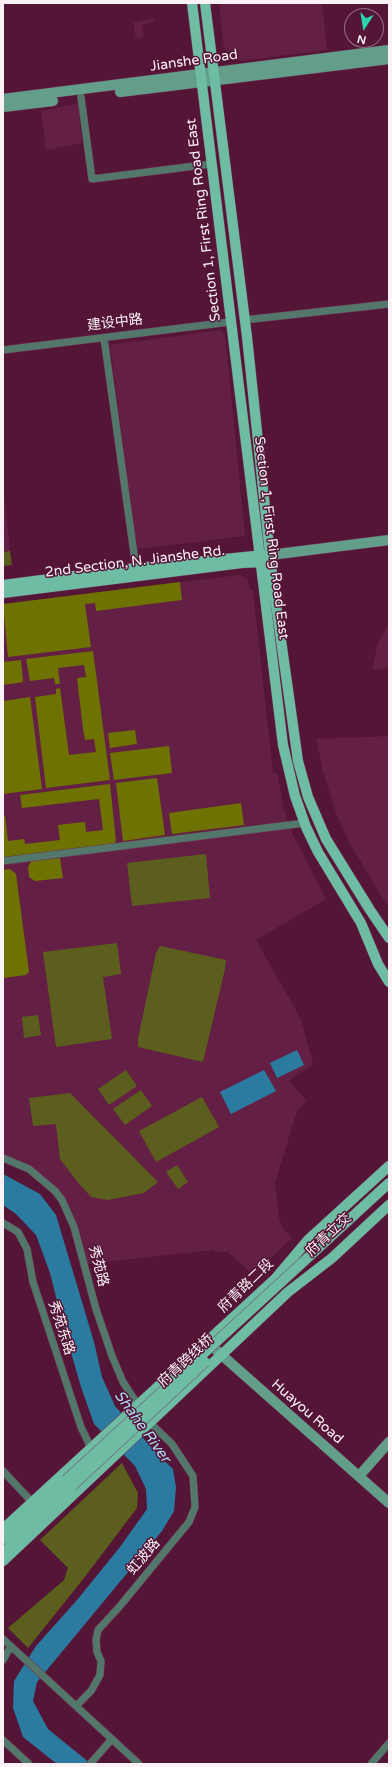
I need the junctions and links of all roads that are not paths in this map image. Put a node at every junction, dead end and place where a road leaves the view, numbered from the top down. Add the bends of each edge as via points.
1 (192, 3) edge
2 (205, 3) edge
3 (389, 50) edge
4 (389, 59) edge
5 (215, 77) junction
6 (201, 79) junction
7 (81, 97) junction
8 (3, 99) edge
9 (3, 107) edge
10 (211, 164) junction
11 (389, 304) edge
12 (244, 320) junction
13 (230, 322) junction
14 (104, 338) junction
15 (3, 350) edge
16 (389, 540) edge
17 (389, 547) edge
18 (259, 558) junction
19 (271, 559) junction
20 (136, 568) junction
21 (3, 585) edge
22 (3, 593) edge
23 (275, 599) junction
24 (264, 600) junction
25 (304, 823) junction
26 (3, 861) edge
27 (370, 910) junction
28 (361, 923) junction
29 (389, 938) edge
30 (389, 945) edge
31 (389, 969) edge
32 (389, 982) edge
33 (3, 1158) edge
34 (389, 1166) edge
35 (389, 1175) edge
36 (389, 1183) edge
37 (389, 1190) edge
38 (389, 1198) edge
39 (389, 1205) edge
40 (3, 1224) edge
41 (275, 1279) junction
42 (288, 1292) junction
43 (207, 1342) junction
44 (221, 1356) junction
45 (138, 1405) junction
46 (146, 1426) junction
47 (389, 1442) edge
48 (91, 1448) junction
49 (3, 1471) edge
50 (359, 1476) junction
51 (32, 1502) junction
52 (389, 1503) edge
53 (3, 1529) edge
54 (17, 1532) junction
55 (3, 1539) edge
56 (3, 1553) edge
57 (3, 1561) edge
58 (3, 1639) edge
59 (11, 1646) junction
60 (3, 1660) edge
61 (76, 1706) junction
62 (112, 1739) junction
63 (3, 1740) edge
64 (389, 1743) edge
65 (29, 1764) edge
66 (90, 1764) edge
67 (139, 1764) edge
68 (371, 1764) edge

1 - 6 main road, Section 1, First Ring Road East
2 - 5 main road, Section 1, First Ring Road East
3 - 5 street, Jianshe Road
4 - 5 street, Jianshe Road
5 - 6 street, Jianshe Road
5 - 12 main road, Section 1, First Ring Road East
6 - 7 street, Jianshe Road
6 - 8 street, Jianshe Road
6 - 10 main road, Section 1, First Ring Road East
7 - 9 street, Jianshe Road
7 - 10 street via 92,179
10 - 13 main road, Section 1, First Ring Road East
11 - 12 street
12 - 19 main road, Section 1, First Ring Road East
13 - 14 street, 建设中路
13 - 18 main road, Section 1, First Ring Road East
14 - 15 street, 建设中路
14 - 20 street
16 - 19 street
17 - 19 street
18 - 19 main road, 2nd Section, N. Jianshe Rd.
18 - 20 main road, 2nd Section, N. Jianshe Rd.
18 - 22 main road, 2nd Section, N. Jianshe Rd.
18 - 24 main road, Section 1, First Ring Road East
19 - 23 main road, Section 1, First Ring Road East
20 - 21 main road, 2nd Section, N. Jianshe Rd.
23 - 24 main road
23 - 27 main road, Section 1, First Ring Road East via 298,761 308,796 326,838
24 - 25 main road, Section 1, First Ring Road East via 283,744
25 - 26 street
25 - 28 main road, Section 1, First Ring Road East via 318,852
27 - 29 main road, Section 1, First Ring Road East
27 - 30 main road
28 - 31 main road
28 - 32 main road, Section 1, First Ring Road East via 378,964
33 - 45 street, 秀苑路 via 29,1170 55,1190 62,1200 74,1227 96,1309 112,1356 123,1382
34 - 41 main road, 府青路二段 via 308,1240
35 - 41 main road, 府青立交
36 - 54 main road, 府青跨线桥, bridge
37 - 54 main road, 府青跨线桥, bridge
38 - 42 main road, 府青立交
39 - 42 main road via 332,1258
40 - 48 street, 秀苑东路 via 18,1232 27,1249 33,1282 81,1427
41 - 43 main road, 府青路二段
42 - 44 main road
43 - 44 street, Huayou Road
43 - 45 main road, 府青路二段
44 - 46 main road
44 - 50 street, Huayou Road
45 - 48 main road, 府青路二段
46 - 57 main road
46 - 61 street, 虹波路 via 172,1444 193,1476 195,1507 189,1522 167,1550 98,1630 96,1640 101,1661 100,1675 91,1691
47 - 50 street
48 - 51 main road, 府青路二段
49 - 51 street
50 - 52 street, Huayou Road
51 - 53 main road, 府青路二段
54 - 55 main road, 府青跨线桥
54 - 56 main road, 府青跨线桥
58 - 59 street
59 - 60 street
59 - 61 street
61 - 62 street
62 - 66 street
62 - 67 street
63 - 65 street
64 - 68 street

